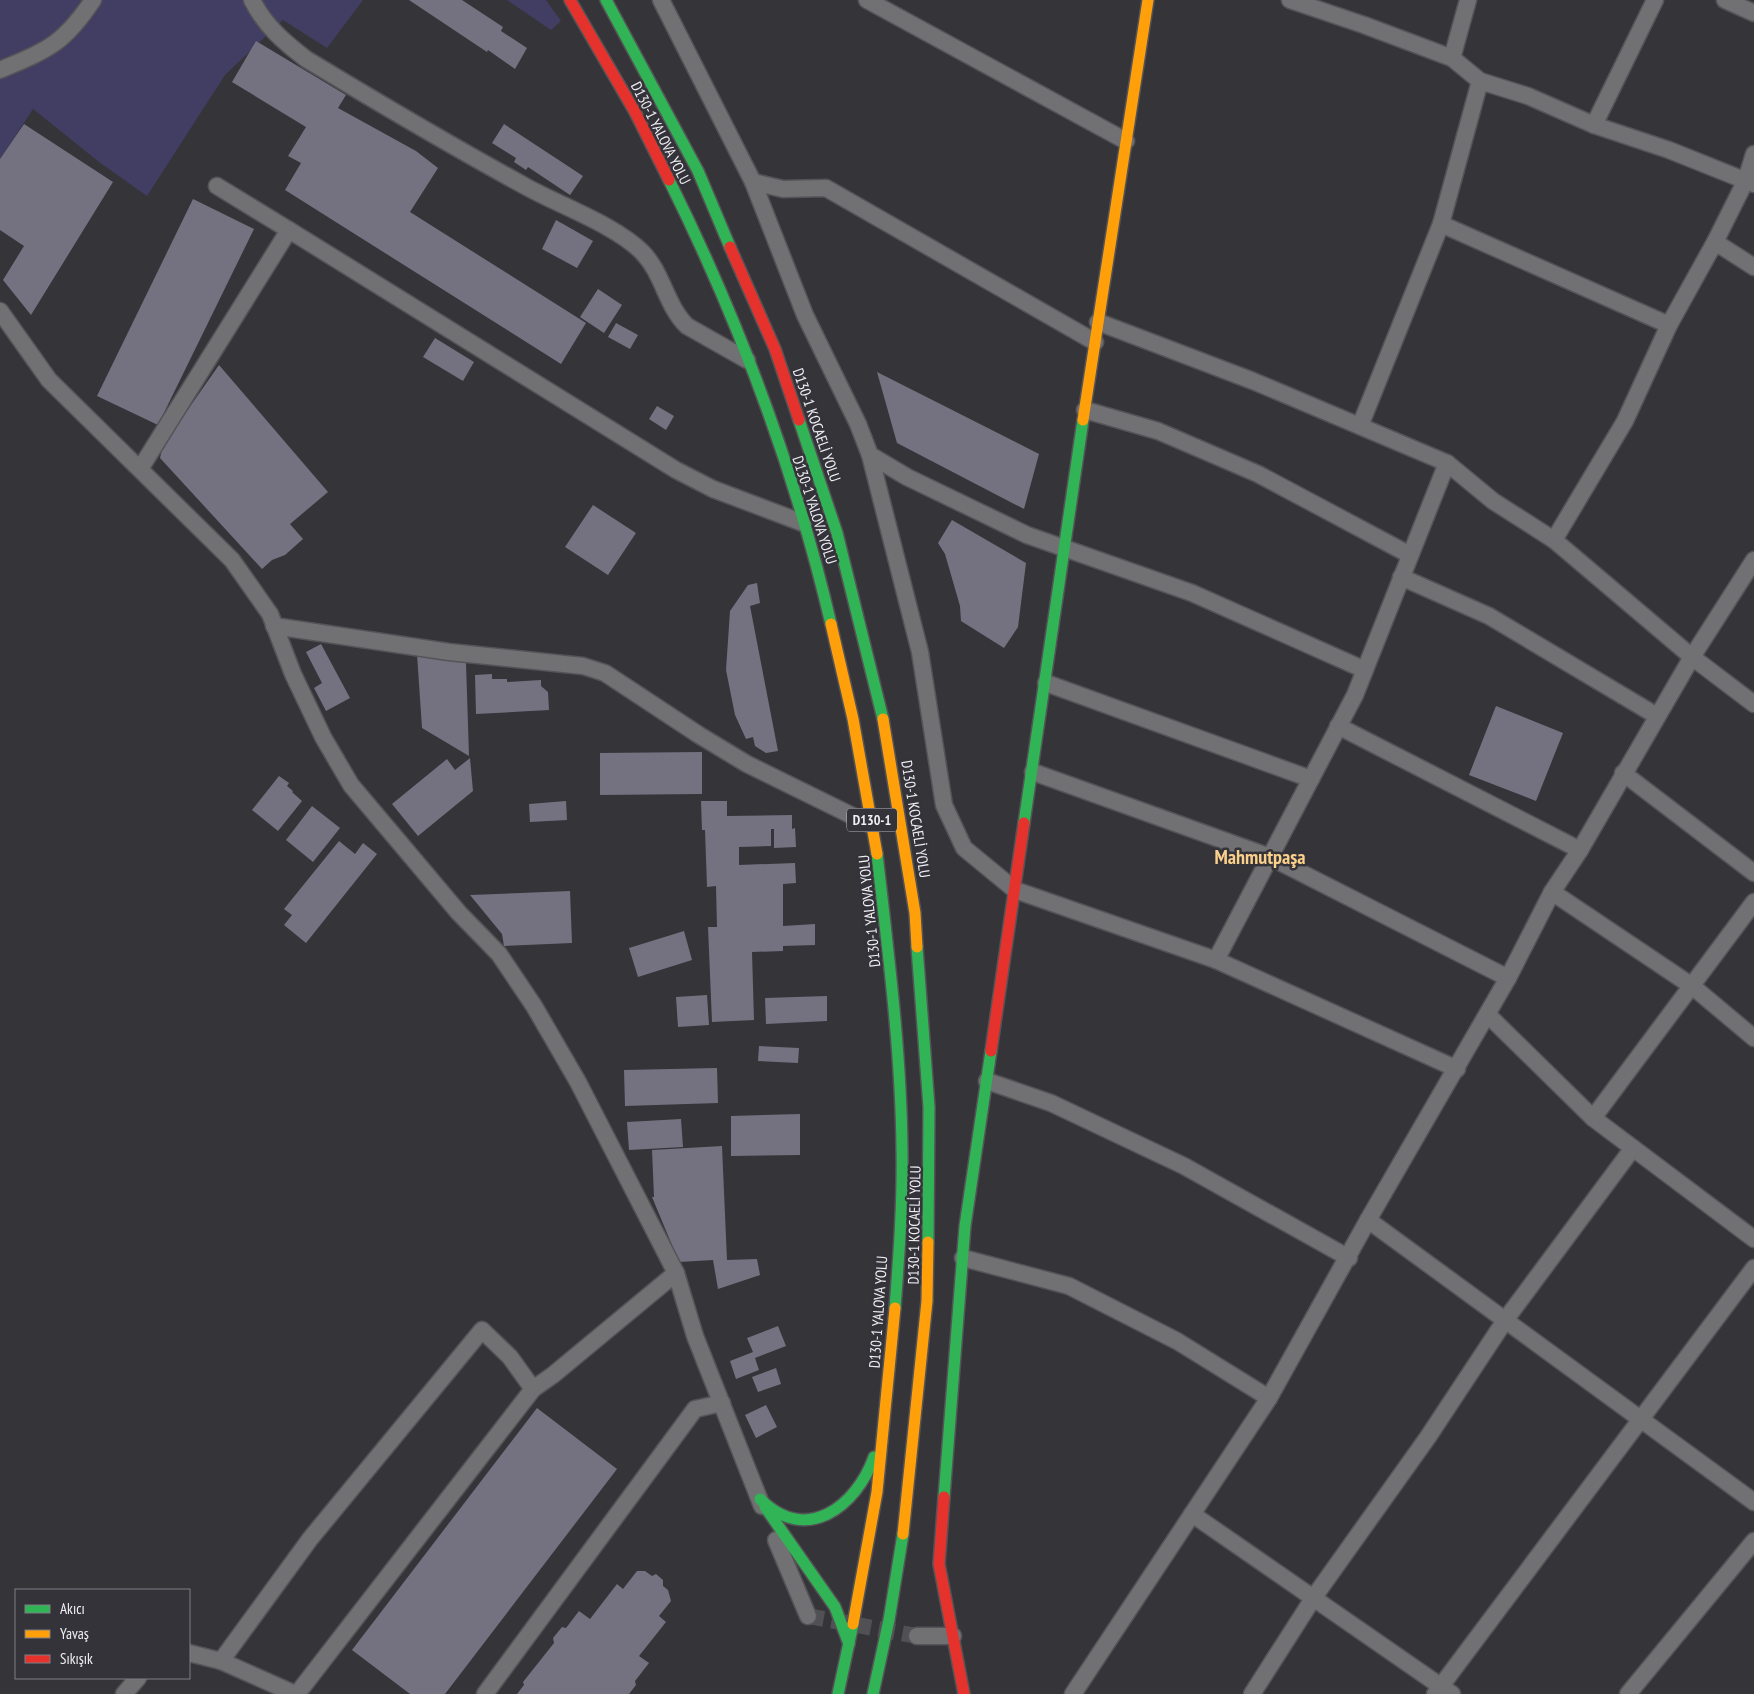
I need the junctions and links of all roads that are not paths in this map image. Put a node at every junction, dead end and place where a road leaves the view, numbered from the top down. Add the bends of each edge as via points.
1 (92, 0) edge
2 (252, 0) edge
3 (570, 0) edge
4 (606, 0) edge
5 (661, 0) edge
6 (867, 0) edge
7 (1148, 0) edge
8 (1290, 0) edge
9 (1468, 0) edge
10 (1655, 0) edge
11 (1725, 0) edge
12 (1754, 13) edge
13 (1452, 58) junction
14 (0, 70) edge
15 (1480, 80) junction
16 (1594, 125) junction
17 (1126, 141) junction
18 (1754, 154) edge
19 (753, 182) junction
20 (1750, 182) edge
21 (217, 186) dead end
22 (1441, 224) junction
23 (289, 230) junction
24 (1715, 242) junction
25 (1754, 267) edge
26 (0, 311) edge
27 (1098, 322) junction
28 (1669, 325) junction
29 (1095, 342) junction
30 (747, 360) junction
31 (1085, 410) junction
32 (1360, 426) junction
33 (870, 455) junction
34 (1447, 463) junction
35 (140, 469) junction
36 (803, 523) junction
37 (1554, 540) junction
38 (1065, 548) junction
39 (1410, 555) junction
40 (1754, 560) edge
41 (1401, 577) junction
42 (274, 626) junction
43 (1692, 657) junction
44 (1365, 670) junction
45 (1046, 683) junction
46 (1754, 704) edge
47 (1657, 716) junction
48 (1338, 726) junction
49 (1033, 772) junction
50 (1624, 773) junction
51 (1311, 779) junction
52 (873, 826) junction
53 (1580, 850) junction
54 (1270, 857) junction
55 (1754, 873) edge
56 (1015, 890) junction
57 (1552, 892) junction
58 (1754, 902) edge
59 (1216, 960) junction
60 (1508, 978) junction
61 (1692, 986) junction
62 (1488, 1015) junction
63 (1754, 1038) edge
64 (1457, 1069) junction
65 (987, 1081) junction
66 (1593, 1118) junction
67 (1633, 1148) junction
68 (1368, 1220) junction
69 (1754, 1239) edge
70 (963, 1258) junction
71 (1349, 1258) junction
72 (1754, 1268) edge
73 (676, 1273) junction
74 (1506, 1319) junction
75 (533, 1389) junction
76 (1269, 1398) junction
77 (722, 1403) junction
78 (884, 1420) junction
79 (1642, 1420) junction
80 (760, 1500) junction
81 (1754, 1502) edge
82 (1192, 1514) junction
83 (1754, 1541) edge
84 (1314, 1597) junction
85 (808, 1616) dead end
86 (916, 1636) tunnel mouth
87 (953, 1636) junction
88 (849, 1646) junction
89 (190, 1653) edge
90 (221, 1660) junction
91 (137, 1679) edge
92 (874, 1691) edge
93 (1443, 1691) edge
94 (124, 1694) edge
95 (296, 1694) edge
96 (485, 1694) edge
97 (838, 1694) edge
98 (964, 1694) edge
99 (1073, 1694) edge
100 (1252, 1694) edge
101 (1628, 1694) edge

1 - 14 street via 76,26 62,40
2 - 30 street via 261,18 280,39 306,59 524,186 616,233 642,251 653,265 679,319
3 - 30 main road, D130-1 YALOVA YOLU / D130-1 via 664,169 701,247
4 - 92 main road, D130-1 KOCAELİ YOLU / D130-1 via 680,132 730,236 809,443 859,607 905,838 926,1022 930,1135 928,1299 912,1473
5 - 19 street
6 - 17 street
7 - 17 main road
8 - 13 street
9 - 13 street
10 - 16 street
11 - 12 street
13 - 15 street
15 - 16 street via 1528,96
15 - 22 street
16 - 20 street
17 - 27 main road
18 - 20 street
19 - 29 street via 783,189 826,188
19 - 33 street via 805,315
20 - 24 street
21 - 23 street
22 - 28 street
22 - 32 street
23 - 35 street
23 - 36 street via 676,470 722,492
24 - 25 street
24 - 28 street
26 - 35 street via 49,380
27 - 29 main road
27 - 32 street
28 - 37 street via 1625,421
29 - 31 main road
30 - 36 main road, D130-1 YALOVA YOLU / D130-1 via 773,427
31 - 38 main road
31 - 39 street via 1158,431 1258,474
32 - 34 street
33 - 38 street via 907,477 1027,535
33 - 56 street via 920,652 944,805 964,848
34 - 37 street via 1493,500
34 - 39 street
35 - 42 street via 232,560 270,614
36 - 52 main road, D130-1 YALOVA YOLU / D130-1 via 826,594 841,656
37 - 43 street
38 - 44 street via 1192,593
38 - 45 main road
39 - 41 street
40 - 43 street
41 - 44 street
41 - 47 street via 1490,616
42 - 52 street via 449,652 583,666 598,671 748,764
42 - 73 street via 312,714 351,785 459,913 499,954 534,1006 578,1082
43 - 46 street
43 - 47 street
44 - 48 street
45 - 49 main road
45 - 51 street
47 - 50 street
48 - 51 street
48 - 53 street
49 - 54 street
49 - 56 main road
50 - 53 street
50 - 55 street
51 - 54 street
52 - 78 main road, D130-1 YALOVA YOLU / D130-1 via 886,916 901,1109 899,1234
53 - 57 street
54 - 59 street
54 - 60 street
56 - 59 street
56 - 65 main road
57 - 60 street
57 - 61 street
58 - 61 street
59 - 64 street
60 - 62 street
61 - 63 street
61 - 66 street
62 - 64 street
62 - 66 street
64 - 68 street
65 - 70 main road
65 - 71 street via 1051,1103 1184,1166
66 - 67 street
67 - 69 street
67 - 74 street
68 - 71 street
68 - 74 street
70 - 76 street via 1069,1286 1177,1341
70 - 87 main road via 939,1564
71 - 76 street
72 - 79 street
73 - 75 street
73 - 77 street via 695,1336
74 - 79 street
74 - 84 street via 1428,1437
75 - 90 street via 510,1357 482,1330 310,1539
75 - 95 street
76 - 82 street
77 - 80 street
77 - 96 street via 695,1409
78 - 80 main road via 871,1467 860,1486 832,1514 813,1519 784,1517
78 - 88 main road, D130-1 YALOVA YOLU / D130-1 via 874,1509
79 - 81 street
79 - 93 street
80 - 85 street
80 - 88 main road via 835,1607
82 - 84 street
82 - 99 street
83 - 101 street
84 - 93 street
84 - 100 street
86 - 87 street
87 - 98 main road
88 - 97 main road, D130-1 YALOVA YOLU / D130-1
89 - 90 street
90 - 95 street
91 - 94 street

